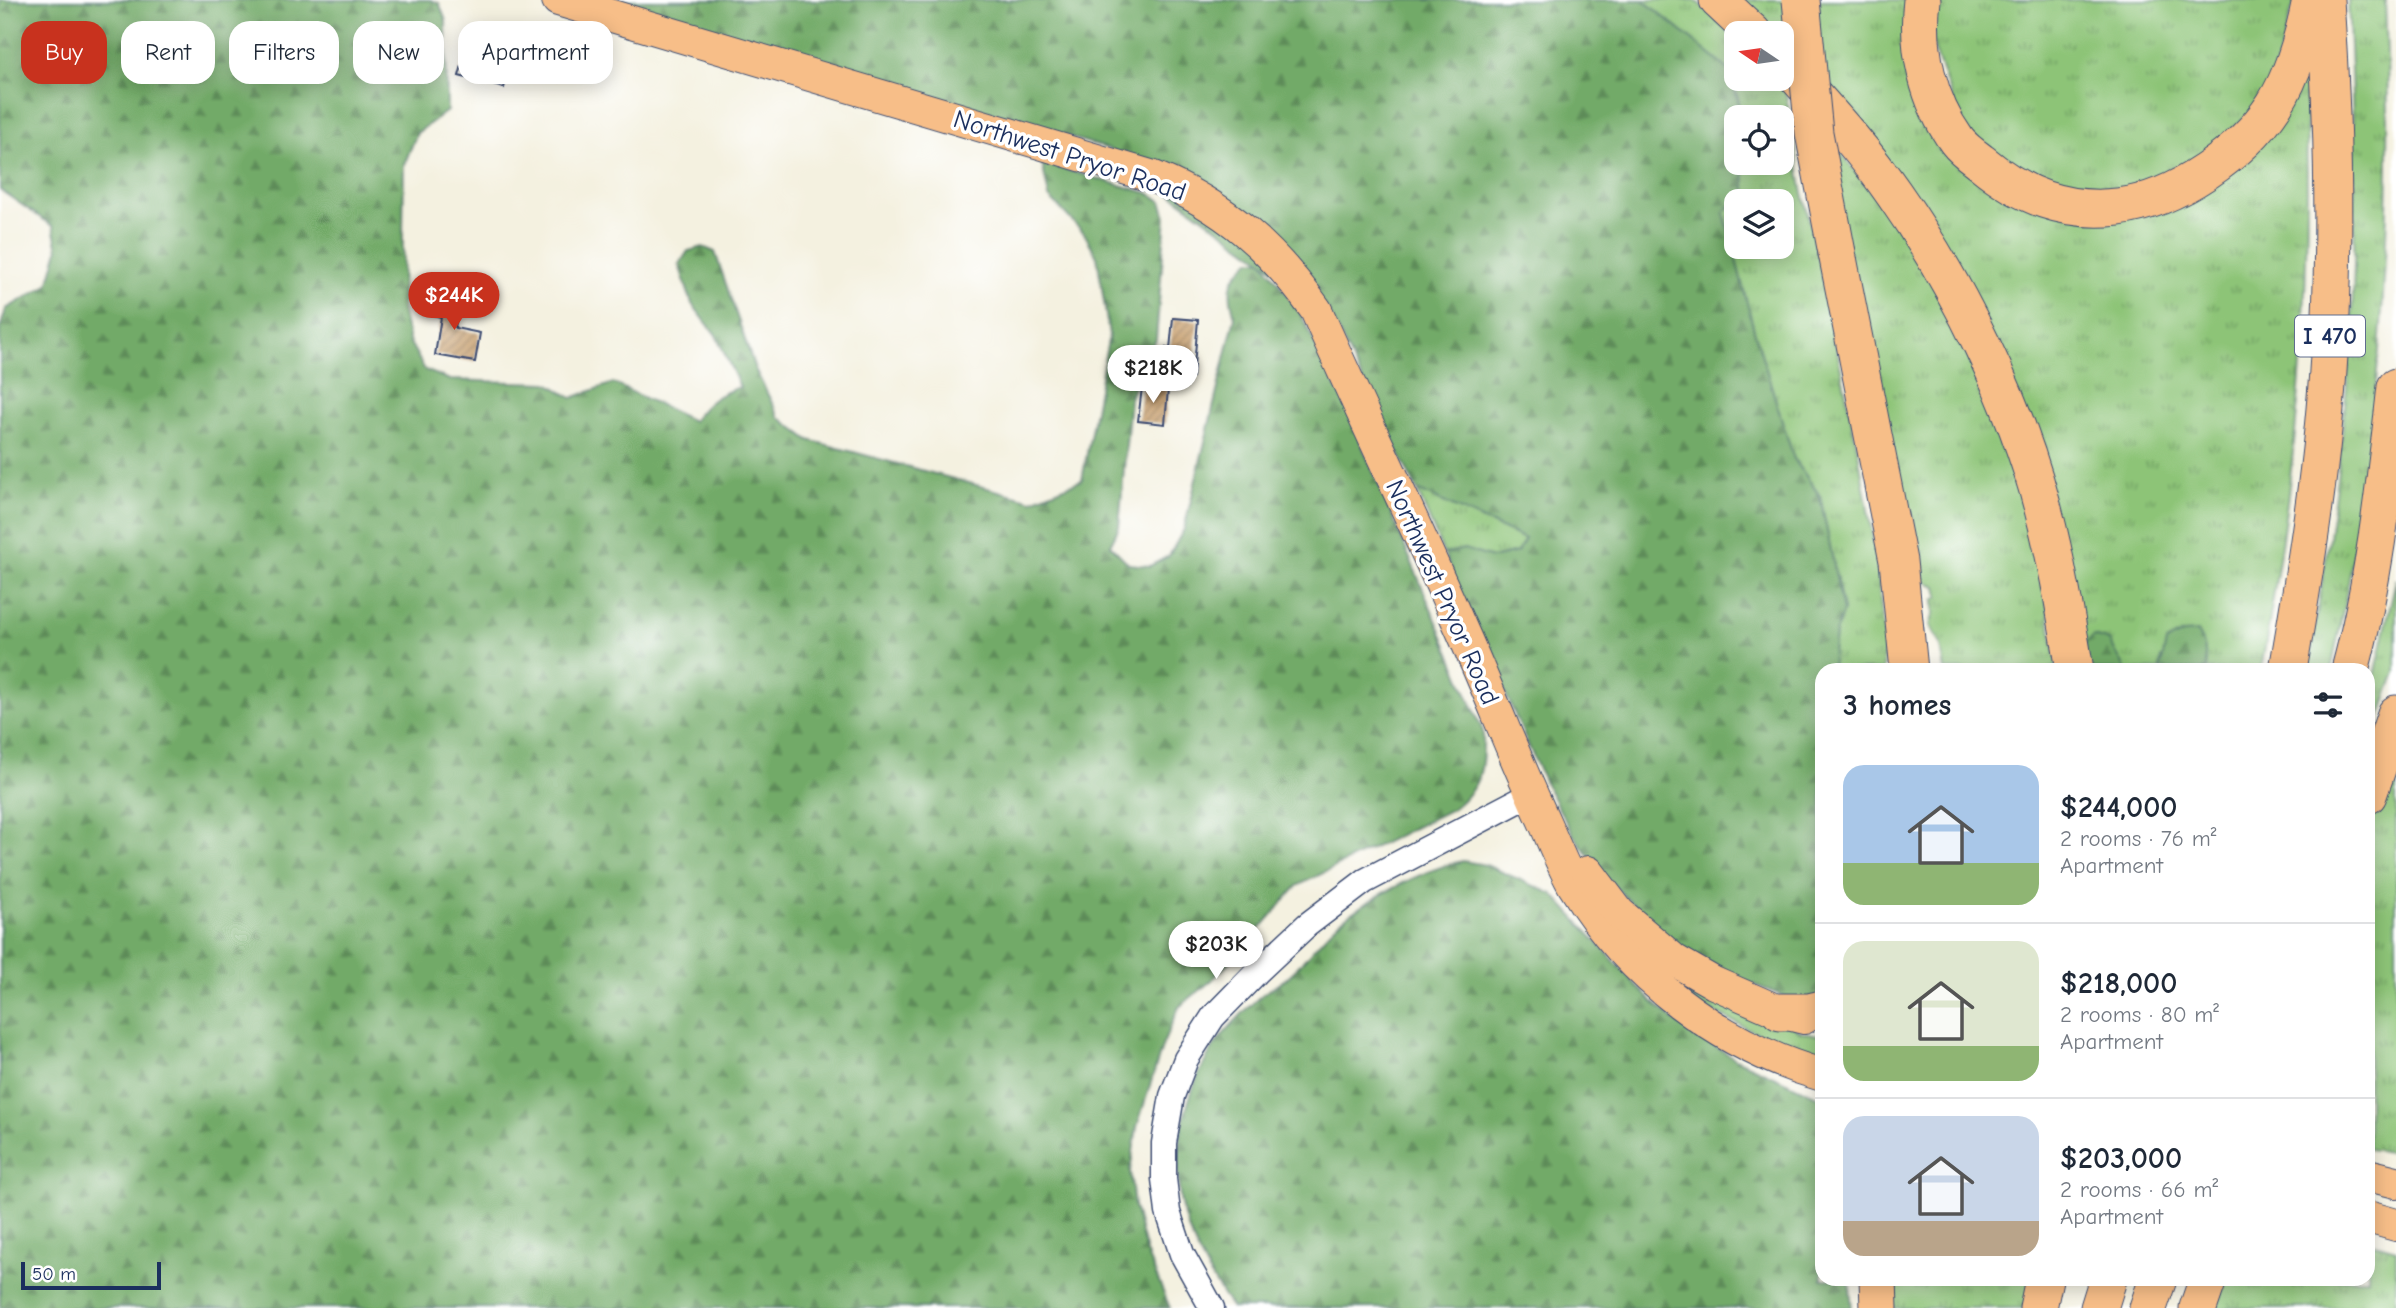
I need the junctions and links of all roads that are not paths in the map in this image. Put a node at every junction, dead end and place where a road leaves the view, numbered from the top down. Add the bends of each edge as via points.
1 (558, 0) edge
2 (1718, 0) edge
3 (1801, 0) edge
4 (1922, 0) edge
5 (2311, 0) edge
6 (2325, 0) edge
7 (1741, 21) edge
8 (1794, 74) edge
9 (2396, 387) edge
10 (1903, 609) junction
11 (1899, 663) edge
12 (1908, 663) edge
13 (2074, 663) edge
14 (2289, 663) edge
15 (2352, 663) edge
16 (2396, 714) edge
17 (2375, 775) edge
18 (1531, 794) junction
19 (1815, 1010) edge
20 (1780, 1012) junction
21 (1815, 1021) edge
22 (1815, 1072) edge
23 (2375, 1177) edge
24 (2396, 1182) edge
25 (2375, 1219) edge
26 (2396, 1225) edge
27 (1878, 1286) edge
28 (2043, 1286) edge
29 (2106, 1286) edge
30 (2156, 1286) edge
31 (2206, 1286) edge
32 (1212, 1308) edge
33 (1879, 1308) edge
34 (2038, 1308) edge
35 (2099, 1308) edge
36 (2148, 1308) edge
37 (2199, 1308) edge

1 - 18 main road, Northwest Pryor Road via 1128,168 1180,187 1227,215 1266,248 1316,310 1459,623
2 - 7 highway
3 - 10 highway, bridge via 1814,133 1898,561
4 - 5 highway via 1921,51 1927,76 1934,102 1958,143 1998,176 2038,199 2075,207 2119,207 2202,175 2238,149 2274,105 2293,66
6 - 14 highway, I 470 via 2333,173 2329,358 2314,501
8 - 13 highway via 1894,193 1983,346 2043,508
9 - 15 highway via 2370,581
10 - 11 highway
10 - 12 highway
16 - 17 highway
18 - 20 main road, Northwest Pryor Road via 1619,913 1674,960
18 - 22 main road, Northwest Pryor Road via 1573,884 1632,963 1710,1023 1756,1049
18 - 32 street via 1364,881 1307,925 1213,1017 1186,1059 1172,1096 1164,1178 1168,1212 1182,1254
19 - 20 highway
20 - 21 main road, Northwest Pryor Road
23 - 24 main road
25 - 26 main road
27 - 33 highway
28 - 34 highway
29 - 35 highway
30 - 36 highway
31 - 37 highway

